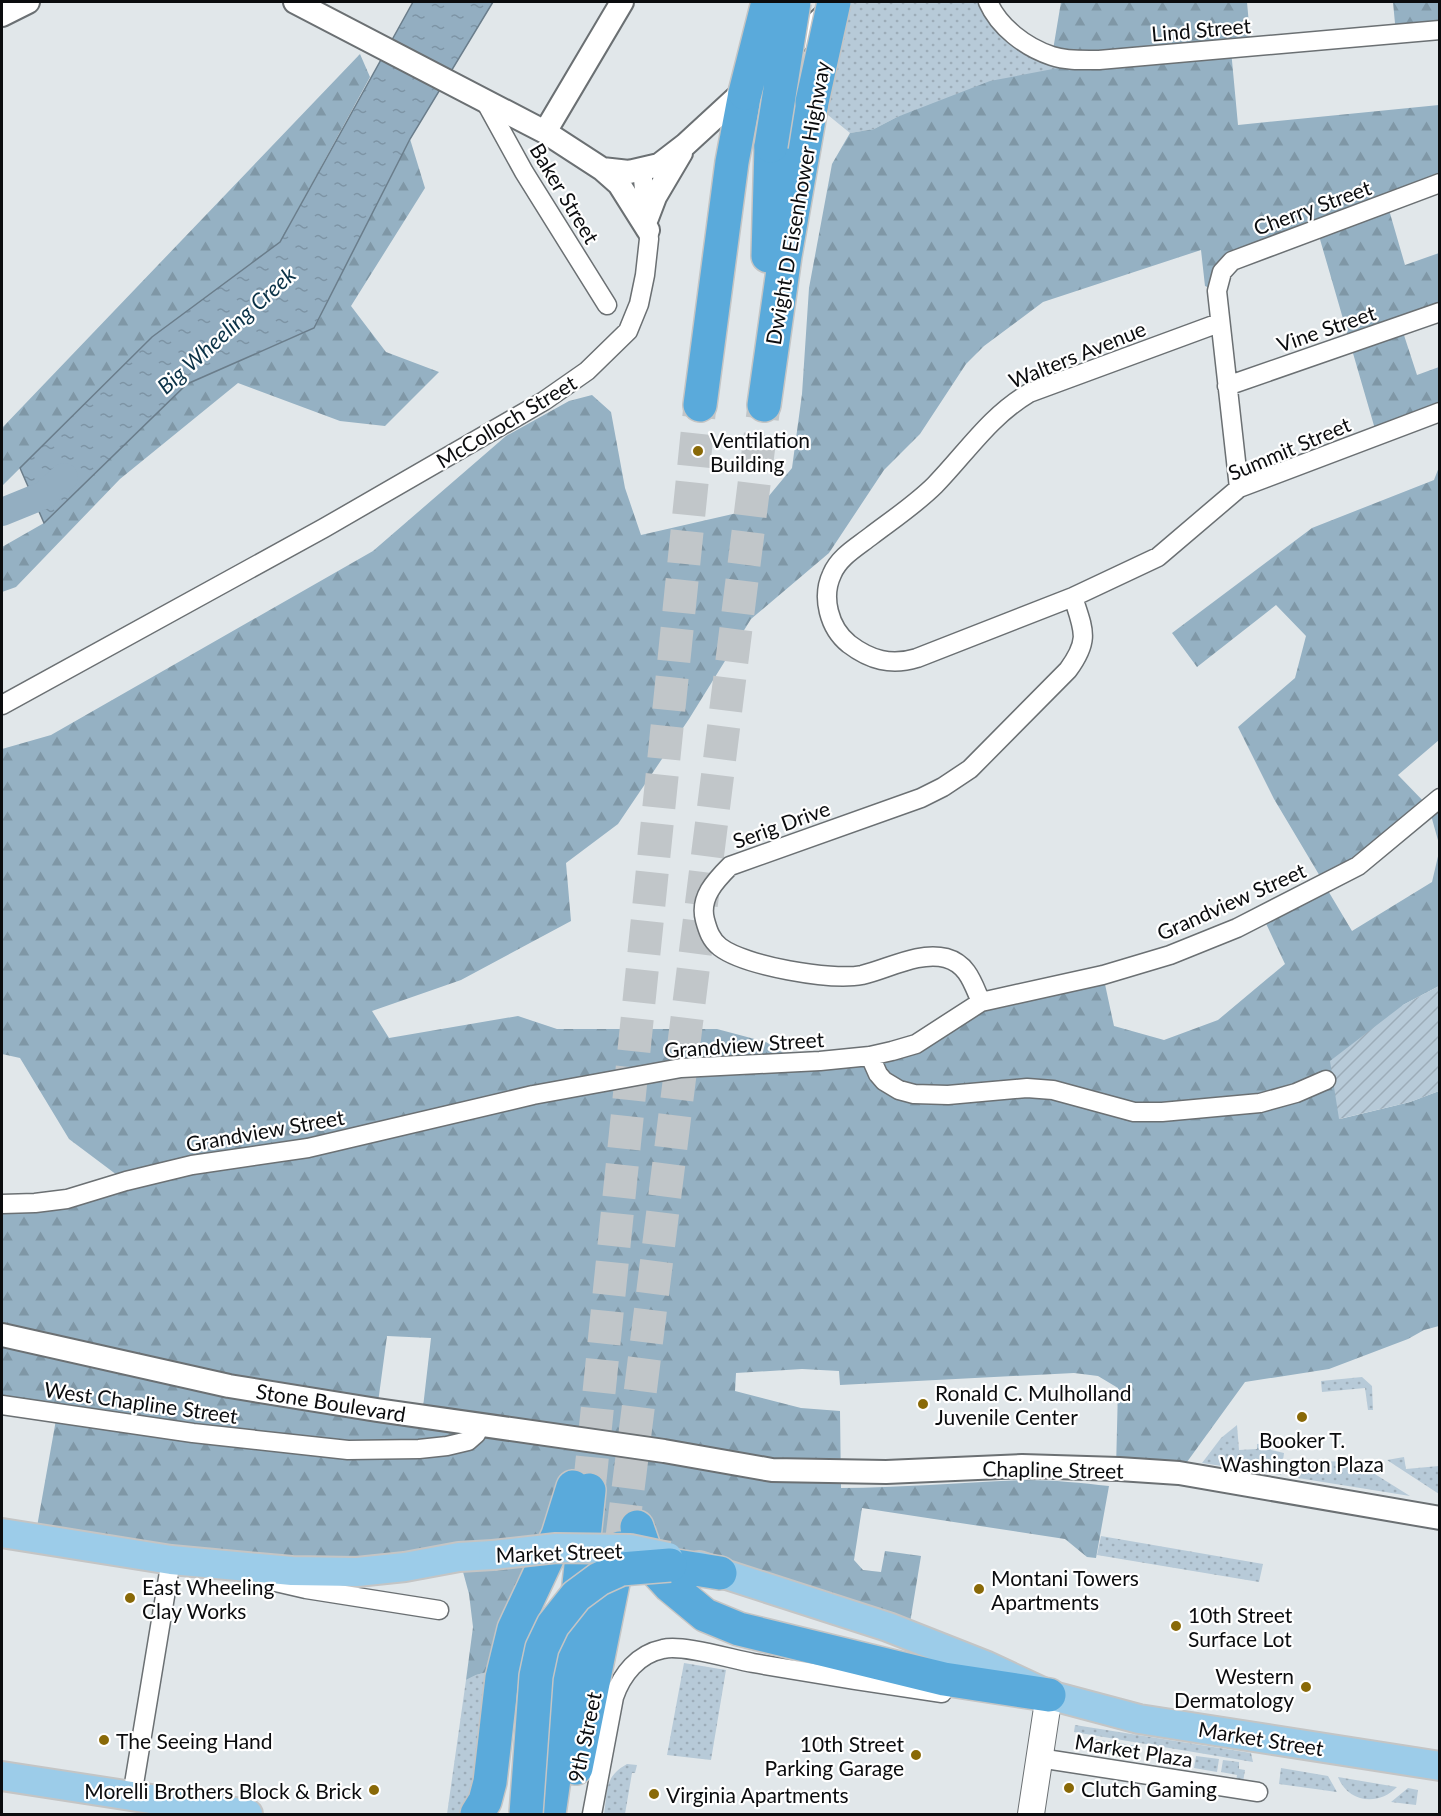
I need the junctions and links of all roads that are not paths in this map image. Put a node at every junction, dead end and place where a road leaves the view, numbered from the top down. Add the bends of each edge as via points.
1 (28, 2) edge
2 (295, 2) edge
3 (622, 2) edge
4 (756, 2) edge
5 (768, 2) edge
6 (794, 2) edge
7 (834, 2) edge
8 (839, 2) edge
9 (988, 2) edge
10 (2, 15) edge
11 (1440, 30) edge
12 (745, 93) junction
13 (480, 100) junction
14 (545, 132) junction
15 (686, 146) junction
16 (602, 169) junction
17 (642, 169) junction
18 (1440, 183) edge
19 (647, 224) junction
20 (607, 305) dead end
21 (1440, 312) edge
22 (1219, 323) junction
23 (1227, 386) junction
24 (700, 405) tunnel mouth
25 (1440, 412) edge
26 (1239, 488) junction
27 (1073, 597) junction
28 (2, 705) edge
29 (1440, 798) edge
30 (981, 1002) junction
31 (870, 1056) junction
32 (1326, 1080) dead end
33 (2, 1204) edge
34 (2, 1335) edge
35 (2, 1405) edge
36 (481, 1424) junction
37 (664, 1451) joint
38 (1440, 1518) edge
39 (2, 1533) edge
40 (180, 1561) junction
41 (669, 1561) junction
42 (720, 1573) joint
43 (439, 1610) dead end
44 (627, 1672) joint
45 (1049, 1695) junction
46 (1039, 1758) junction
47 (1440, 1766) edge
48 (2, 1776) edge
49 (490, 1782) junction
50 (565, 1792) edge
51 (1258, 1792) dead end
52 (132, 1796) junction
53 (248, 1815) edge
54 (477, 1815) edge
55 (492, 1815) edge
56 (526, 1815) edge
57 (549, 1815) edge
58 (592, 1815) edge
59 (1031, 1815) edge

1 - 10 street
2 - 13 street
3 - 14 street
4 - 12 highway, bridge
5 - 12 highway, bridge
6 - 7 highway, Dwight D Eisenhower Highway, bridge via 771,146 764,405 785,256
8 - 15 street
9 - 11 street, Lind Street via 999,21 1013,34 1052,56 1077,60
12 - 24 highway via 732,162
13 - 14 street
13 - 20 street, Baker Street
14 - 16 street
15 - 17 street via 659,165
15 - 19 street via 655,197
16 - 17 street
16 - 19 street via 619,184
17 - 19 street, McColloch Street
18 - 22 street, Cherry Street via 1232,261 1222,272 1217,291
19 - 28 street, McColloch Street via 645,275 628,332 587,371 544,401 334,522
21 - 23 street, Vine Street
22 - 23 street
22 - 27 street, Walters Avenue via 1029,393 1008,406 933,487 843,557 826,590 833,625 844,640 863,654 888,662 917,658
23 - 26 street
25 - 26 street, Summit Street
26 - 27 street, Summit Street via 1158,557
27 - 30 street, Serig Drive via 1082,625 1080,654 970,770 921,798 730,866 706,896 703,914 708,934 720,947 741,959 843,977 930,956 947,958 963,966
29 - 30 street, Grandview Street via 1358,866 1237,928 1170,956
30 - 31 street, Grandview Street via 915,1044
31 - 32 street via 884,1081 914,1094 1053,1090 1134,1112 1260,1103
31 - 33 street, Grandview Street via 681,1068 533,1095 308,1148 192,1165 67,1199
34 - 36 street, Stone Boulevard via 202,1382
35 - 36 street, West Chapline Street via 193,1433 348,1450 447,1446 468,1441
36 - 37 street, Stone Boulevard
37 - 38 street, Chapline Street via 772,1470 886,1472 1022,1466 1167,1472
39 - 40 main road, Market Street
40 - 41 main road, Market Street, bridge via 292,1571 357,1572 556,1548 630,1549
40 - 43 street, Market Street via 306,1589
40 - 52 street
41 - 42 highway
41 - 56 highway, bridge via 621,1569 599,1579 576,1596 553,1625 542,1648 536,1676
42 - 45 main road, Market Street via 888,1627
44 - 45 street, Market Street via 646,1654 666,1648 983,1700
44 - 58 street, 9th Street via 614,1697
45 - 46 main road
45 - 47 main road, Market Street via 1139,1719
45 - 50 highway via 945,1679 739,1629 705,1615 670,1587 629,1532
46 - 51 street, Market Plaza
46 - 59 main road
48 - 52 main road
49 - 50 highway via 502,1678 514,1629 581,1489
49 - 54 highway
49 - 55 highway
50 - 57 highway
52 - 53 main road

